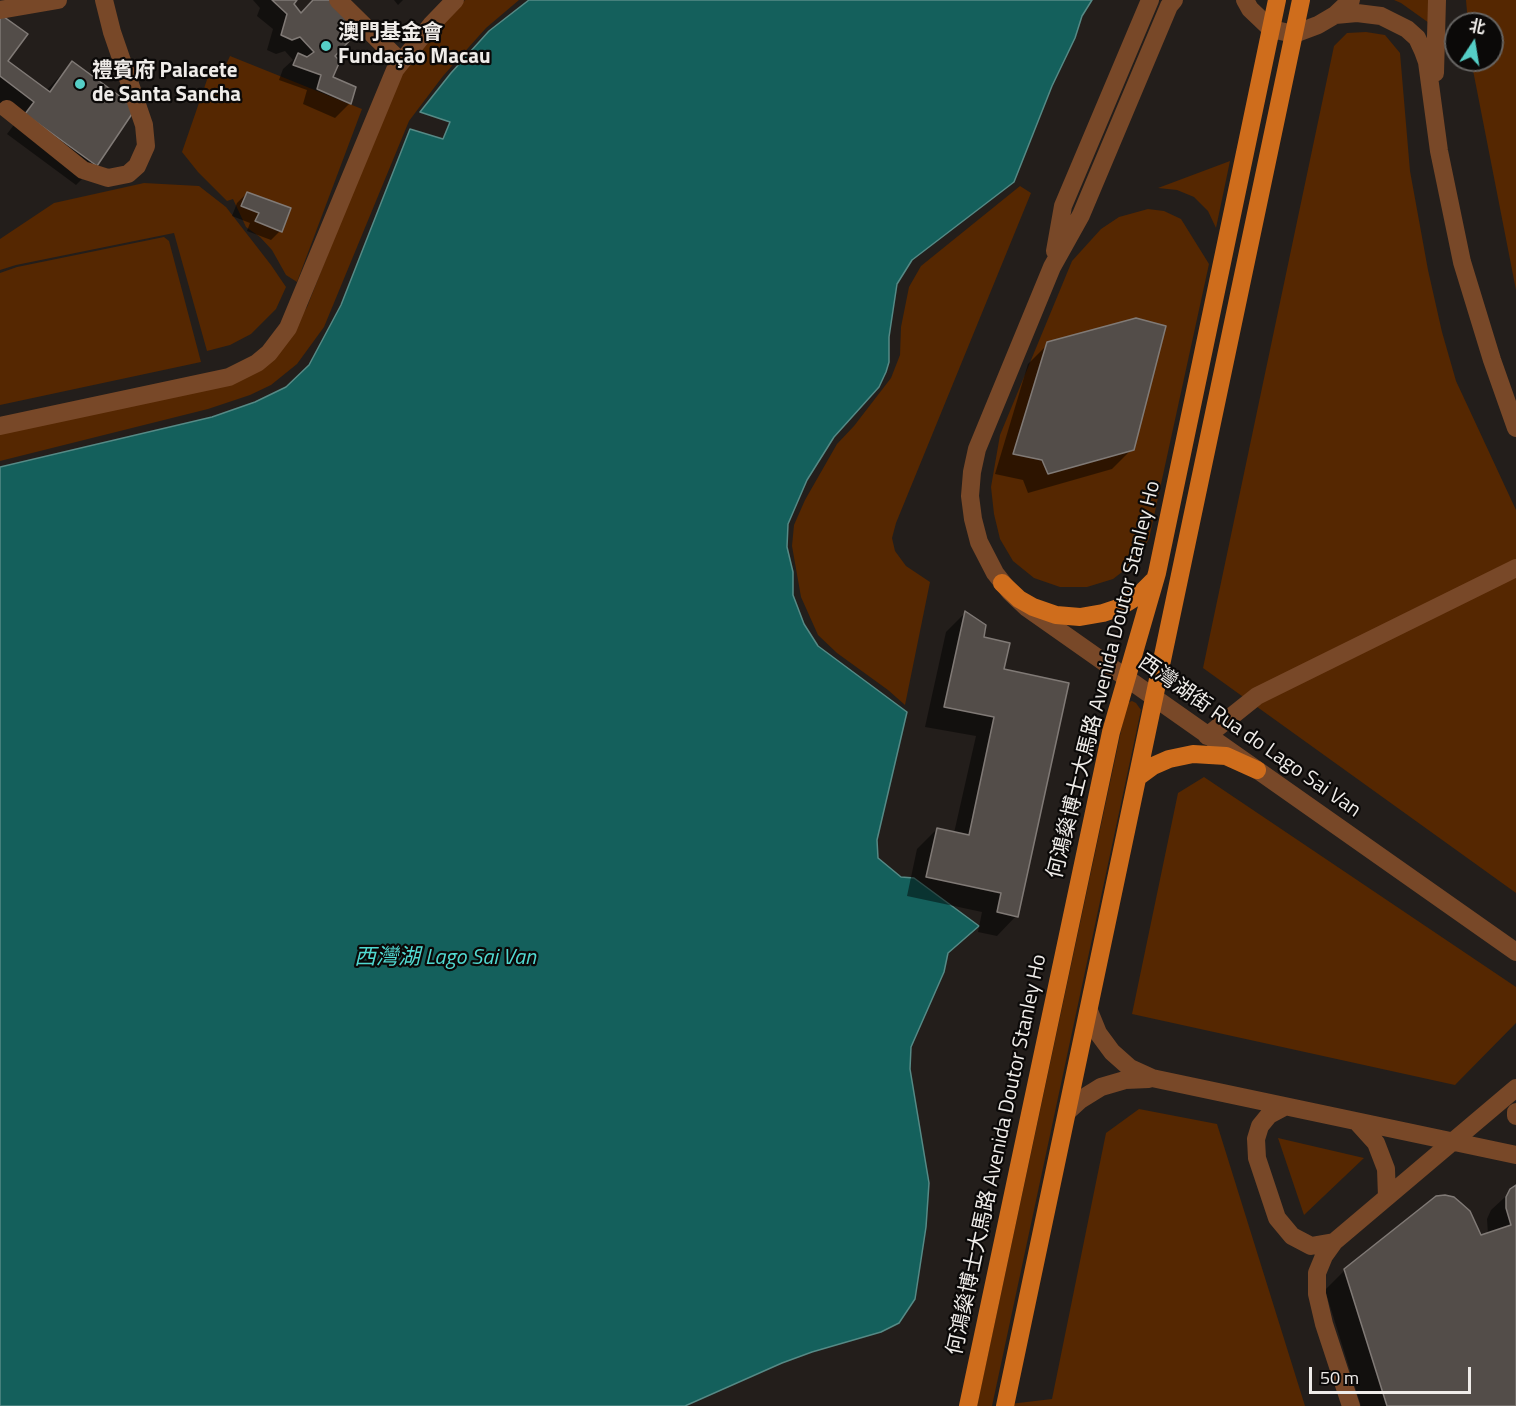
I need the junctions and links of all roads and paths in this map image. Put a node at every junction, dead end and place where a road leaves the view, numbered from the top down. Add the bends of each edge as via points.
1 (58, 0) edge
2 (104, 0) edge
3 (338, 0) edge
4 (454, 0) edge
5 (1150, 0) edge
6 (1174, 0) edge
7 (1277, 0) edge
8 (1301, 0) edge
9 (1351, 0) edge
10 (1437, 0) edge
11 (1244, 3) edge
12 (0, 10) edge
13 (1335, 15) junction
14 (1271, 29) junction
15 (1294, 34) junction
16 (401, 62) junction
17 (1434, 102) junction
18 (7, 109) dead end
19 (1052, 267) junction
20 (0, 426) edge
21 (1516, 428) edge
22 (1516, 568) edge
23 (1155, 578) junction
24 (1002, 583) junction
25 (1126, 678) junction
26 (1155, 698) junction
27 (1207, 735) junction
28 (1257, 770) junction
29 (1138, 777) junction
30 (1516, 952) edge
31 (1089, 1011) junction
32 (1160, 1080) junction
33 (1516, 1088) edge
34 (1284, 1107) junction
35 (1068, 1111) junction
36 (1357, 1122) junction
37 (1453, 1142) junction
38 (1516, 1155) edge
39 (1387, 1197) junction
40 (1334, 1242) junction
41 (968, 1406) edge
42 (1005, 1406) edge
43 (1351, 1406) edge

1 - 12 street
2 - 18 street via 145,131 146,146 137,166 128,174 108,178 83,170
3 - 16 street
4 - 16 street
5 - 19 street, 西灣湖街 Rua do Lago Sai Van via 1063,206
6 - 19 street, 西灣湖街 Rua do Lago Sai Van via 1081,214
7 - 14 main road, 何鴻燊博士大馬路 Avenida Doutor Stanley Ho
8 - 15 main road
9 - 13 street
10 - 17 street
11 - 14 street
13 - 15 street
13 - 17 street via 1381,16 1407,29 1417,38 1427,62
14 - 15 street
14 - 23 main road, 何鴻燊博士大馬路 Avenida Doutor Stanley Ho
15 - 26 main road
16 - 20 street via 288,328 269,353 229,377
17 - 21 street via 1462,262
19 - 24 street, 西灣湖街 Rua do Lago Sai Van via 981,438 972,472 970,496 975,531
22 - 27 street via 1257,696
23 - 24 main road via 1118,608 1080,617 1056,615 1033,607
23 - 25 main road, 何鴻燊博士大馬路 Avenida Doutor Stanley Ho
24 - 25 street, 西灣湖街 Rua do Lago Sai Van via 1027,608
25 - 26 street, 西灣湖街 Rua do Lago Sai Van
25 - 41 main road, 何鴻燊博士大馬路 Avenida Doutor Stanley Ho via 1111,732
26 - 27 street, 西灣湖街 Rua do Lago Sai Van
26 - 29 main road
27 - 28 street, 西灣湖街 Rua do Lago Sai Van
28 - 29 main road via 1226,756 1193,754 1161,762
28 - 30 street, 西灣湖街 Rua do Lago Sai Van
29 - 31 main road
31 - 32 street via 1102,1040 1118,1058 1137,1072
31 - 35 main road
32 - 34 street
32 - 35 street via 1133,1078 1109,1083 1086,1095
33 - 37 street
34 - 36 street
34 - 40 street via 1269,1115 1256,1139 1257,1158 1276,1218 1292,1236 1311,1246
35 - 42 main road
36 - 37 street
36 - 39 street via 1376,1143 1386,1169
37 - 38 street
37 - 39 street
39 - 40 street
40 - 43 street via 1317,1273 1317,1294

